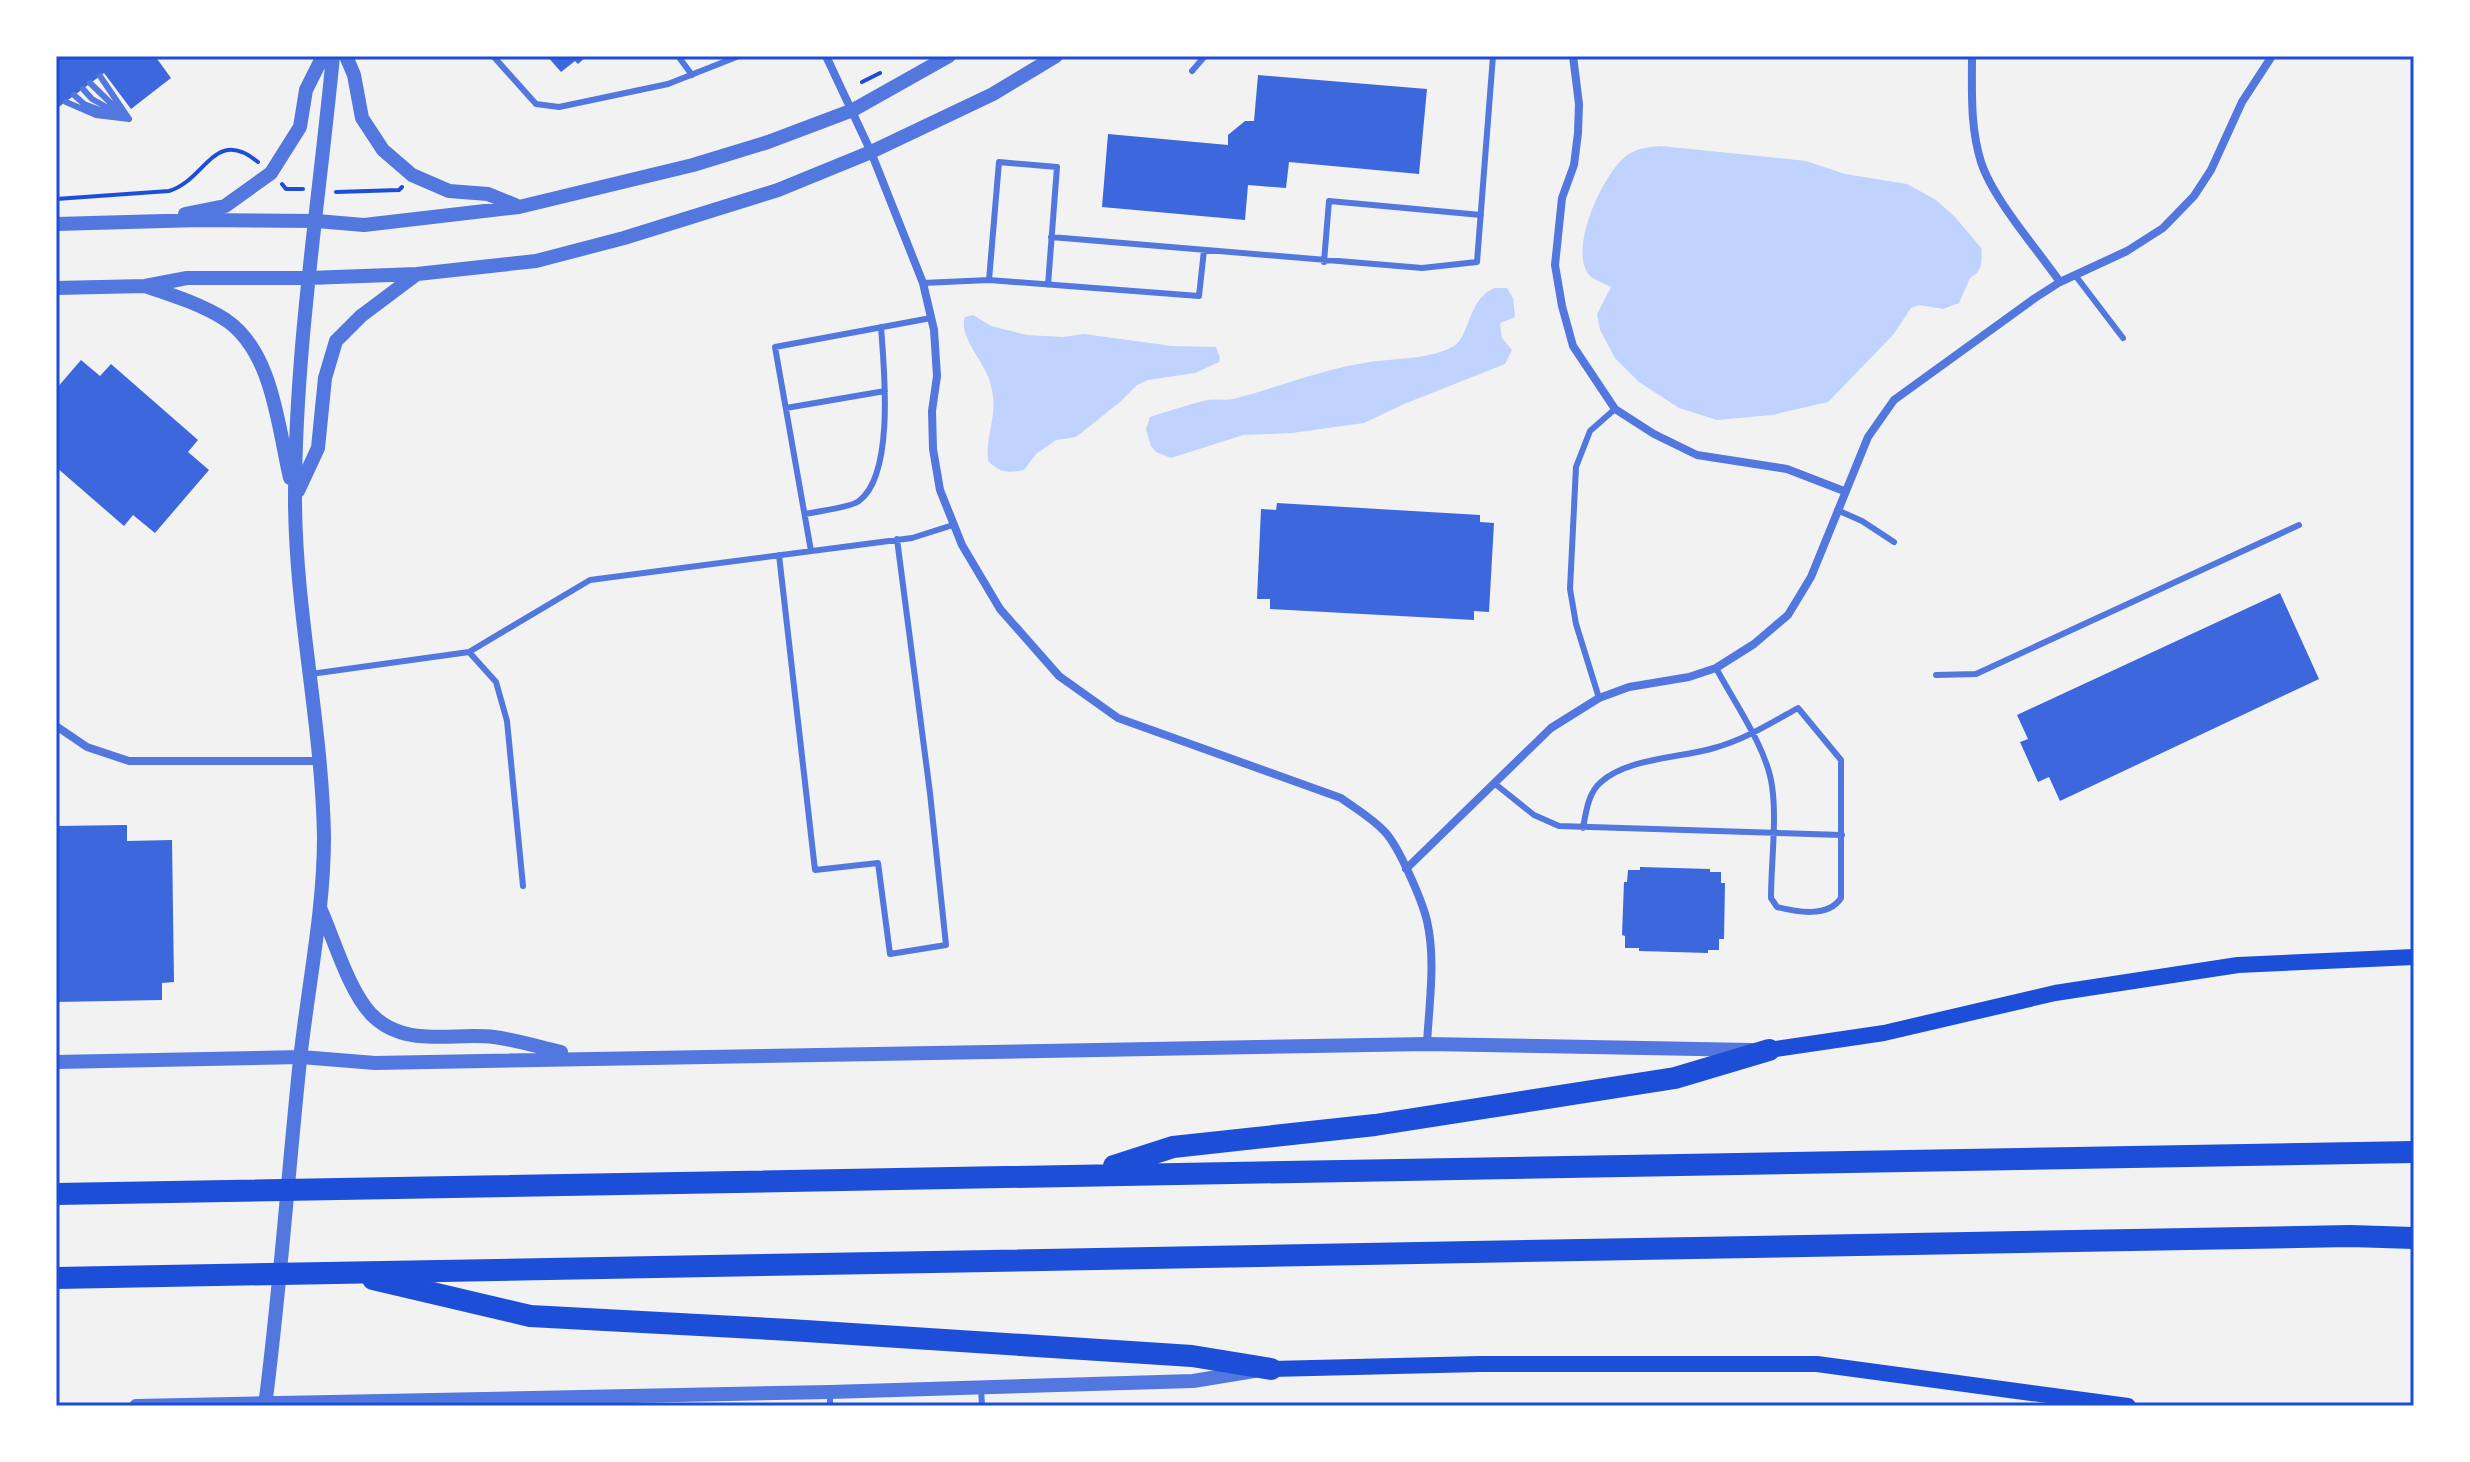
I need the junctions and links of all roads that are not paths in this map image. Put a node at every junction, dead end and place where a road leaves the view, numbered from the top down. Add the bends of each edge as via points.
1 (323, 56) edge
2 (333, 56) edge
3 (346, 56) edge
4 (493, 56) edge
5 (678, 56) edge
6 (739, 56) edge
7 (826, 56) edge
8 (949, 56) edge
9 (1056, 56) edge
10 (1205, 56) edge
11 (1493, 56) edge
12 (1573, 56) edge
13 (1972, 56) edge
14 (2272, 56) edge
15 (1192, 71) dead end
16 (692, 75) junction
17 (100, 76) dead end
18 (90, 83) dead end
19 (83, 89) dead end
20 (74, 95) dead end
21 (66, 102) dead end
22 (853, 110) junction
23 (129, 119) junction
24 (871, 152) junction
25 (519, 207) junction
26 (1481, 215) junction
27 (148, 221) junction
28 (317, 221) junction
29 (56, 224) edge
30 (1051, 237) junction
31 (1204, 250) junction
32 (1324, 262) junction
33 (417, 274) junction
34 (2075, 275) junction
35 (309, 278) junction
36 (989, 280) junction
37 (2060, 282) junction
38 (923, 283) junction
39 (1048, 285) junction
40 (145, 286) junction
41 (56, 288) edge
42 (931, 318) junction
43 (881, 327) junction
44 (2123, 338) dead end
45 (885, 391) junction
46 (786, 408) junction
47 (1615, 409) junction
48 (1844, 491) junction
49 (295, 499) junction
50 (1837, 510) junction
51 (805, 514) junction
52 (953, 525) junction
53 (2299, 525) dead end
54 (897, 539) junction
55 (1894, 542) dead end
56 (811, 551) junction
57 (779, 555) junction
58 (469, 652) junction
59 (1716, 668) junction
60 (310, 674) junction
61 (1936, 675) dead end
62 (1599, 698) junction
63 (56, 726) edge
64 (1751, 734) junction
65 (320, 761) junction
66 (1494, 783) junction
67 (1583, 828) junction
68 (1772, 834) junction
69 (1842, 835) junction
70 (1406, 869) junction
71 (523, 886) dead end
72 (320, 906) junction
73 (2414, 957) edge
74 (1427, 1044) junction
75 (1769, 1050) junction
76 (301, 1057) junction
77 (585, 1057) junction
78 (56, 1062) edge
79 (2414, 1152) edge
80 (1091, 1174) junction
81 (56, 1194) edge
82 (2414, 1238) edge
83 (340, 1272) junction
84 (56, 1278) edge
85 (1271, 1369) junction
86 (981, 1387) junction
87 (830, 1399) edge
88 (266, 1404) edge
89 (372, 1404) edge
90 (136, 1406) edge
91 (982, 1406) edge
92 (2128, 1406) edge

1 - 27 street via 306,90 300,127 271,173 225,206
2 - 28 street
3 - 25 street via 362,118 383,150 412,175 449,191 488,194
4 - 16 lane via 536,104 559,107
5 - 16 lane
6 - 16 lane
7 - 22 street
8 - 22 street
9 - 24 street via 993,94
10 - 15 lane
11 - 26 lane
12 - 47 street via 1578,133 1562,198 1555,265 1573,346
13 - 37 street via 1972,112 1982,163 2006,207
14 - 34 street via 2194,196 2163,228
17 - 23 lane
18 - 23 lane
19 - 23 lane
20 - 23 lane via 100,111
21 - 23 lane via 96,115
22 - 24 street
22 - 25 street via 693,165
24 - 33 street via 778,190 624,238 536,261
24 - 38 street
25 - 28 street via 364,225
26 - 32 lane via 1477,262 1422,268
26 - 32 lane via 1329,201
27 - 28 street
27 - 29 street
28 - 35 street
30 - 31 lane
30 - 36 lane via 1057,167 999,162
30 - 39 lane
31 - 32 lane
31 - 39 lane via 1199,296
33 - 35 street
33 - 49 street via 336,341 325,378 318,448
34 - 37 street
34 - 44 lane
35 - 40 street via 187,278
35 - 49 street
36 - 38 lane
36 - 39 lane
37 - 48 street via 1894,400 1868,437
38 - 42 street
40 - 41 street
40 - 49 street via 228,321 253,349 270,383
42 - 43 lane
42 - 52 street via 937,376 933,449
43 - 45 lane
43 - 46 lane via 775,347
45 - 46 lane
45 - 51 lane via 875,482 858,503
46 - 51 lane
47 - 48 street via 1697,455 1787,469
47 - 62 lane via 1590,431 1576,467 1570,589
48 - 50 street
49 - 60 street
50 - 55 lane
50 - 59 street via 1811,577 1788,615
51 - 56 lane
52 - 54 lane
52 - 70 street via 1000,609 1059,676 1118,718 1341,798 1388,835
53 - 61 lane via 1976,674
54 - 56 lane
54 - 57 lane via 946,945 890,954 878,863 815,870
56 - 57 lane
57 - 58 lane via 590,580
58 - 60 lane
58 - 71 lane via 496,682 507,721
59 - 62 street
59 - 64 lane
60 - 65 street
62 - 66 street via 1551,728
63 - 65 street via 87,747 129,761
64 - 67 lane via 1714,748 1637,763 1601,782 1588,801
64 - 68 lane via 1772,784
64 - 69 lane via 1798,708 1841,760
65 - 72 street
66 - 67 lane via 1534,815 1559,826
66 - 70 street
67 - 68 lane
68 - 69 lane
68 - 69 lane via 1771,898 1777,907 1823,911 1835,908 1841,898
70 - 74 street via 1427,921
72 - 76 street
72 - 77 street via 358,997 372,1016 400,1032 424,1038 493,1037
73 - 75 main road via 2238,965 2055,993 1884,1033
74 - 75 street
74 - 77 street
75 - 80 highway via 1675,1078 1574,1096 1173,1147
76 - 77 street via 375,1063
76 - 78 street
76 - 88 street
79 - 80 highway
80 - 81 highway
82 - 83 highway
83 - 84 highway
83 - 85 highway via 530,1316 1192,1356
85 - 86 street via 1193,1381
85 - 92 main road via 1817,1364
86 - 87 street
86 - 91 lane
87 - 89 street
88 - 89 street
88 - 90 street

